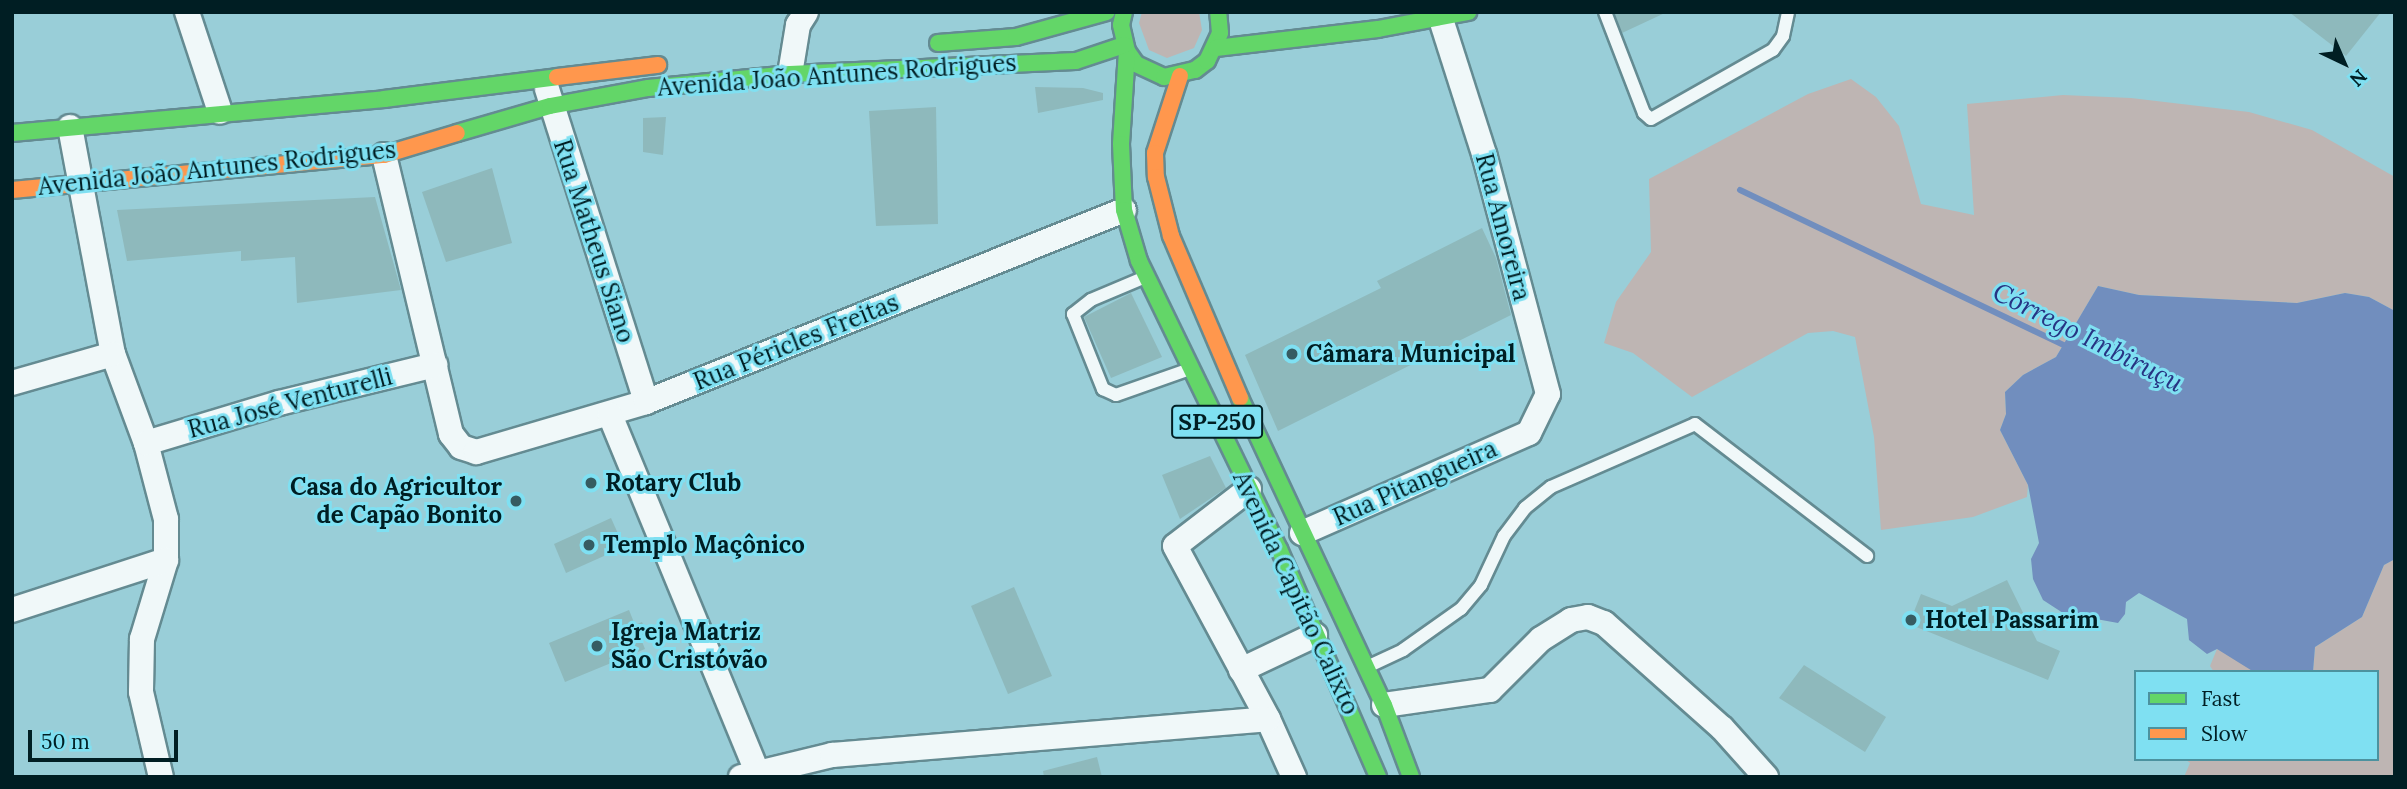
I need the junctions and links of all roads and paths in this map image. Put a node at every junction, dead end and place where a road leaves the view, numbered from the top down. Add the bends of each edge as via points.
1 (187, 12) edge
2 (806, 12) edge
3 (1107, 12) edge
4 (1124, 12) edge
5 (1218, 12) edge
6 (1468, 12) edge
7 (1605, 12) edge
8 (1788, 12) edge
9 (1441, 19) junction
10 (1377, 20) edge
11 (915, 44) dead end
12 (1126, 48) junction
13 (1216, 48) junction
14 (791, 58) junction
15 (670, 64) dead end
16 (1180, 76) junction
17 (545, 79) junction
18 (550, 106) junction
19 (220, 111) junction
20 (70, 127) junction
21 (12, 133) edge
22 (384, 155) junction
23 (78, 184) junction
24 (12, 190) edge
25 (1124, 210) junction
26 (1146, 276) junction
27 (113, 354) junction
28 (435, 365) junction
29 (1191, 369) junction
30 (12, 383) edge
31 (646, 402) junction
32 (610, 415) junction
33 (1529, 433) joint
34 (146, 443) junction
35 (1249, 489) junction
36 (1302, 533) junction
37 (1867, 556) dead end
38 (166, 560) junction
39 (12, 610) edge
40 (1315, 635) junction
41 (1364, 668) junction
42 (1241, 670) junction
43 (1384, 705) junction
44 (1268, 719) junction
45 (785, 772) edge
46 (749, 774) edge
47 (161, 777) edge
48 (1294, 777) edge
49 (1378, 777) edge
50 (1411, 777) edge
51 (1766, 777) edge

1 - 19 street
2 - 14 street
3 - 11 street, Avenida João Antunes Rodrigues via 1016,37
4 - 12 street, SP-250
5 - 13 street
6 - 9 street
7 - 8 lane via 1644,113 1651,119 1773,50 1783,37
9 - 10 street
9 - 33 street, Rua Amoreira via 1484,154 1548,394
10 - 13 street
12 - 14 street, Avenida João Antunes Rodrigues via 1076,61
12 - 16 street via 1150,72
12 - 25 street, Avenida Capitão Calixto / SP-250 via 1121,144
13 - 16 street via 1201,66
14 - 18 street, Avenida João Antunes Rodrigues
15 - 17 street, Avenida João Antunes Rodrigues
16 - 36 street, Avenida Capitão Calixto / SP-250 via 1155,153 1162,207 1187,277
17 - 18 street, Rua Matheus Siano
17 - 19 street, Avenida João Antunes Rodrigues via 384,99
18 - 22 street, Avenida João Antunes Rodrigues
18 - 31 street, Rua Matheus Siano
19 - 20 street, Avenida João Antunes Rodrigues
20 - 21 street, Avenida João Antunes Rodrigues
20 - 23 street
22 - 23 street, Avenida João Antunes Rodrigues
22 - 28 street
23 - 24 street, Avenida João Antunes Rodrigues
23 - 27 street
25 - 26 street, Avenida Capitão Calixto / SP-250
25 - 31 street, Rua Péricles Freitas
26 - 29 street, Avenida Capitão Calixto / SP-250
26 - 29 lane via 1091,300 1073,314 1103,389 1115,395
27 - 30 street
27 - 34 street
28 - 32 street, Rua Péricles Freitas via 451,434 461,447 476,452
28 - 34 street, Rua José Venturelli via 279,403
29 - 35 street, Avenida Capitão Calixto / SP-250
31 - 32 street, Rua Péricles Freitas
32 - 46 street
33 - 36 street, Rua Pitangueira
34 - 38 street via 166,519
35 - 40 street, Avenida Capitão Calixto / SP-250
35 - 42 street via 1175,546
36 - 41 street, Avenida Capitão Calixto / SP-250
37 - 41 lane via 1695,424 1551,487 1525,508 1504,536 1481,585 1461,609 1404,650
38 - 39 street
38 - 47 street via 142,639 141,692
40 - 42 street
40 - 49 street, Avenida Capitão Calixto / SP-250
41 - 43 street, Avenida Capitão Calixto / SP-250
42 - 44 street
43 - 50 street, Avenida Capitão Calixto / SP-250
43 - 51 street via 1490,690 1541,639 1571,620 1588,617 1604,622 1722,728
44 - 45 street via 832,755
44 - 48 street
45 - 46 street

